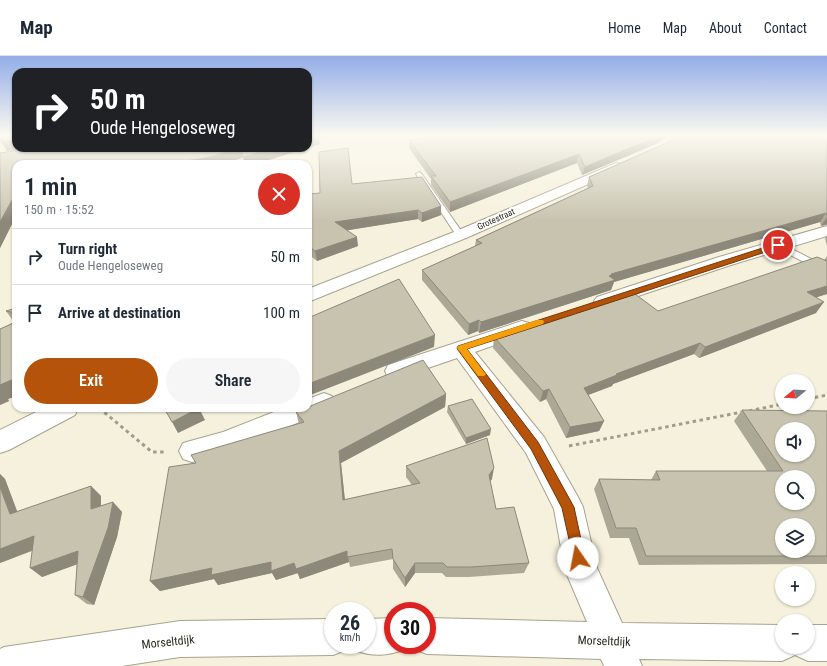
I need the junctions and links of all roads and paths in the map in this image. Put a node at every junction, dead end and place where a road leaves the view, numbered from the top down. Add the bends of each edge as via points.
1 (622, 163) edge
2 (419, 174) dead end
3 (827, 231) edge
4 (460, 235) junction
5 (778, 245) junction
6 (827, 271) edge
7 (312, 294) edge
8 (590, 306) edge
9 (537, 323) edge
10 (461, 348) junction
11 (380, 378) edge
12 (343, 393) edge
13 (827, 395) edge
14 (815, 398) edge
15 (775, 405) edge
16 (312, 406) edge
17 (58, 412) edge
18 (104, 412) edge
19 (298, 412) edge
20 (0, 442) edge
21 (192, 451) joint
22 (538, 452) junction
23 (436, 636) edge
24 (324, 637) edge
25 (775, 643) edge
26 (815, 643) edge
27 (827, 643) edge
28 (618, 654) edge
29 (4, 666) edge

1 - 4 street, Grotestraat
2 - 4 lane
3 - 5 street
4 - 7 street, Grotestraat
5 - 6 lane
5 - 8 street
9 - 10 street
10 - 11 street
10 - 22 street
12 - 16 street
13 - 14 path
15 - 22 path
17 - 20 street
18 - 21 path via 152,452
19 - 21 street via 227,442
22 - 28 street via 568,507 581,570
23 - 28 street, Morseltdijk
24 - 29 street, Morseltdijk via 180,639
25 - 28 street, Morseltdijk
26 - 27 street

